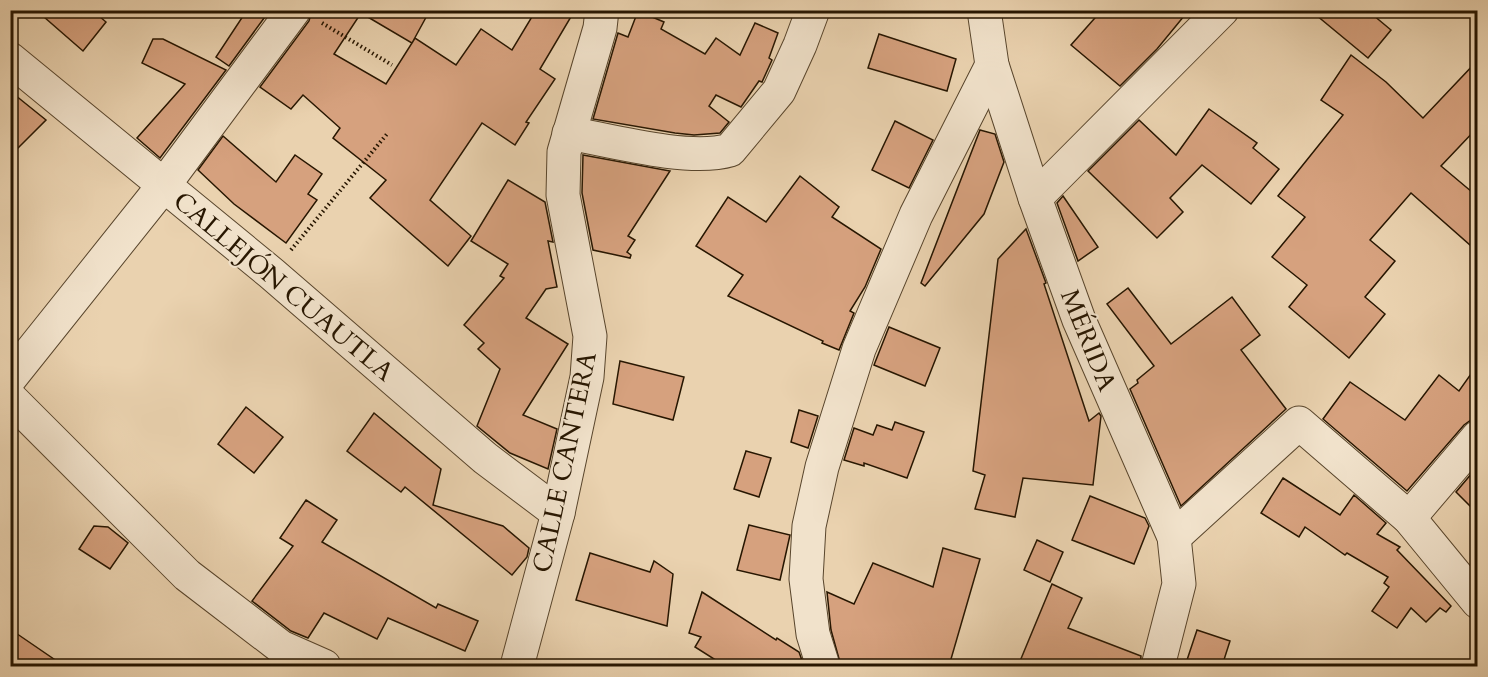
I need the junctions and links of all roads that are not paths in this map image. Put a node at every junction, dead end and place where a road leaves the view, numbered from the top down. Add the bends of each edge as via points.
1 (602, 10) edge
2 (813, 10) edge
3 (984, 10) edge
4 (1222, 10) edge
5 (307, 17) edge
6 (10, 59) edge
7 (992, 64) junction
8 (569, 133) junction
9 (164, 185) junction
10 (1035, 198) junction
11 (10, 378) edge
12 (10, 398) edge
13 (1478, 437) edge
14 (558, 513) junction
15 (1409, 518) junction
16 (1174, 537) junction
17 (1478, 602) edge
18 (274, 656) edge
19 (324, 666) edge
20 (517, 666) edge
21 (823, 666) edge
22 (1158, 666) edge

1 - 8 street, CALLE CANTERA
2 - 8 street via 779,91 730,150 684,153
3 - 7 street, MÉRIDA
4 - 10 street
5 - 9 street
6 - 9 street, CALLEJÓN CUAUTLA
7 - 10 street, MÉRIDA
7 - 21 street via 916,215 858,349 822,467 809,526 806,579 813,634
8 - 14 street, CALLE CANTERA via 564,152 563,195 590,336 587,377
9 - 11 street
9 - 14 street, CALLEJÓN CUAUTLA via 485,458
10 - 16 street, MÉRIDA via 1079,320
12 - 18 street
13 - 15 street
14 - 20 street, CALLE CANTERA
15 - 16 street via 1299,423
15 - 17 street
16 - 22 street, MÉRIDA via 1179,584
18 - 19 street

